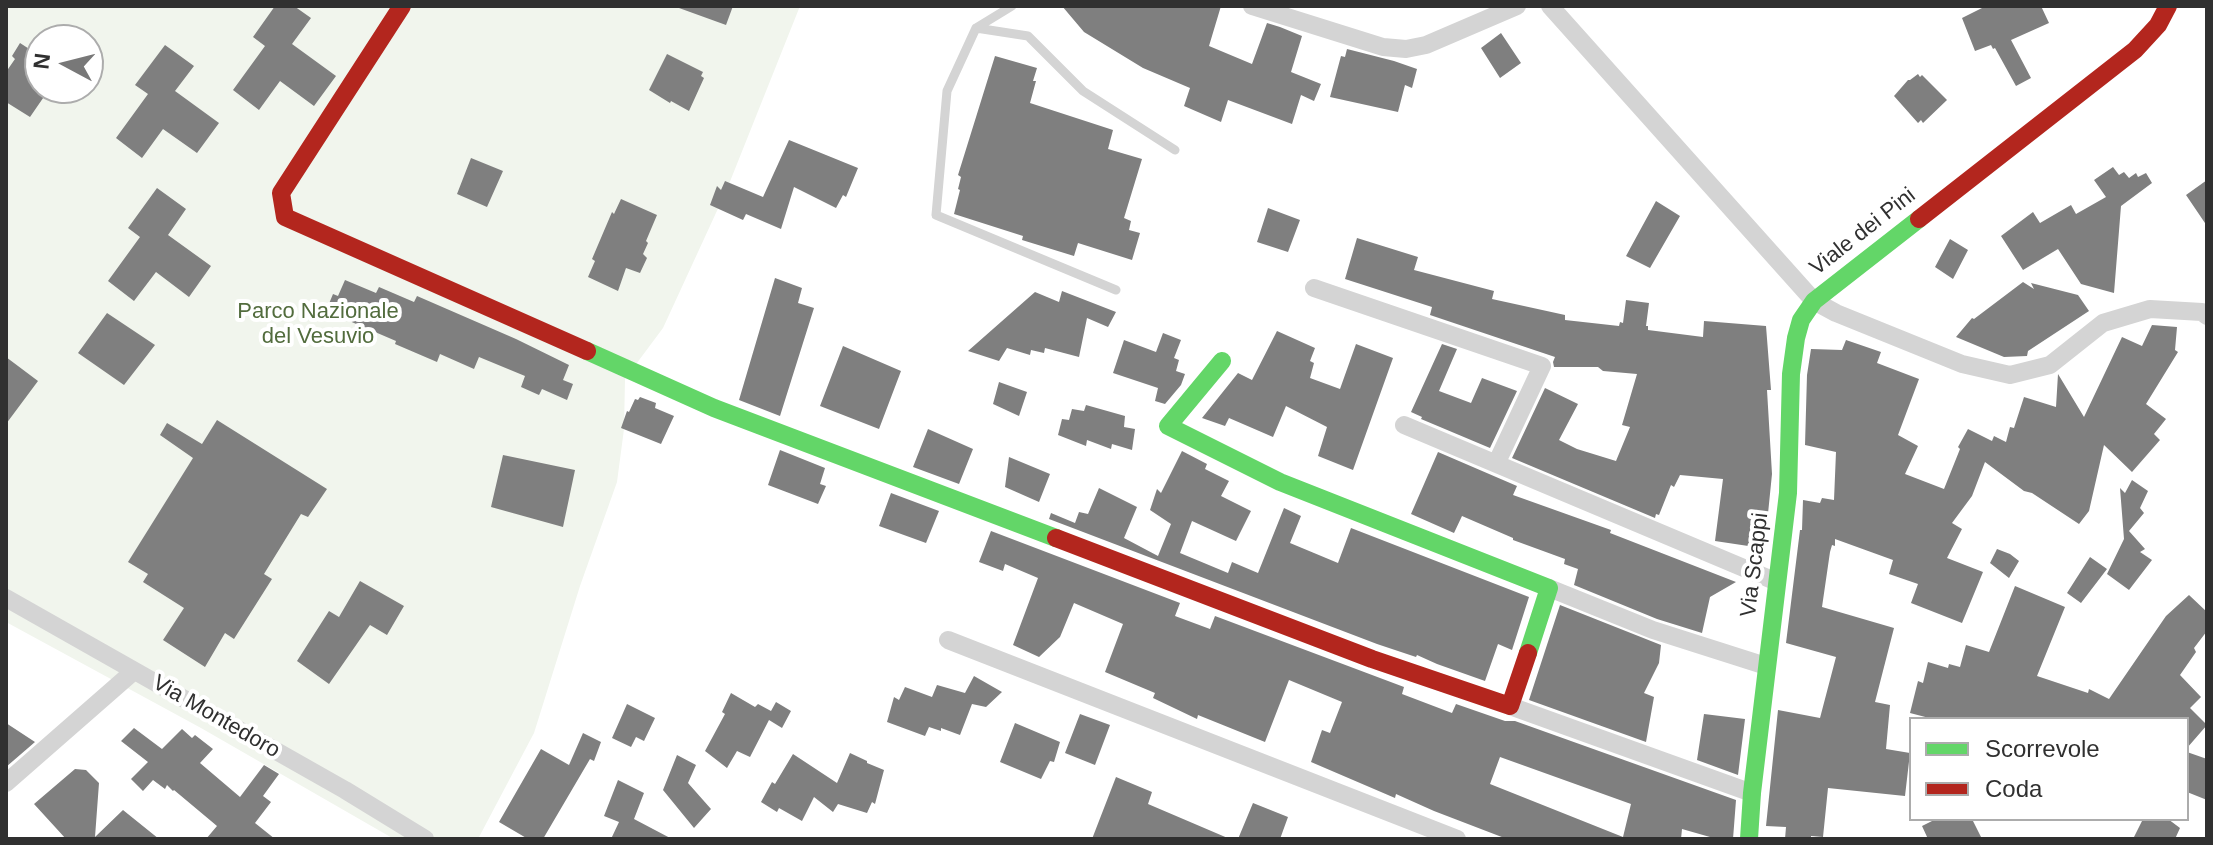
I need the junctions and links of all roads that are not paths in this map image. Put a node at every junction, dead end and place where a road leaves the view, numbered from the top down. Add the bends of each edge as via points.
1 (402, 6) edge
2 (1012, 6) edge
3 (1252, 6) edge
4 (1517, 6) edge
5 (1550, 6) edge
6 (2168, 6) edge
7 (976, 28) junction
8 (1175, 150) dead end
9 (1314, 288) dead end
10 (1116, 290) dead end
11 (1814, 301) junction
12 (2207, 316) edge
13 (1222, 361) dead end
14 (1404, 425) dead end
15 (1497, 462) junction
16 (1777, 582) junction
17 (1549, 588) junction
18 (6, 598) edge
19 (948, 640) dead end
20 (1766, 666) junction
21 (134, 671) junction
22 (1510, 706) junction
23 (6, 783) edge
24 (1752, 793) junction
25 (425, 839) edge
26 (1457, 839) edge
27 (1749, 839) edge

1 - 22 street via 281,193 285,217 714,408 1357,654
2 - 7 lane
3 - 4 street via 1383,47 1406,49
5 - 11 street, Viale dei Pini
6 - 11 street, Viale dei Pini via 2135,50
7 - 8 lane via 1028,36 1083,91
7 - 10 lane via 947,91 936,215
9 - 15 street via 1542,366
11 - 12 street via 1962,364 2010,375 2050,365 2103,323 2150,309
11 - 16 street, Via Scappi via 1801,320 1794,350 1788,493
13 - 17 street via 1168,426 1280,482
14 - 15 street
15 - 16 street
16 - 20 street, Via Scappi
17 - 20 street via 1653,630
17 - 22 street
18 - 21 street, Via Montedoro
19 - 26 street
20 - 24 street, Via Scappi
21 - 23 street
21 - 25 street, Via Montedoro
22 - 24 street
24 - 27 street, Via Scappi

